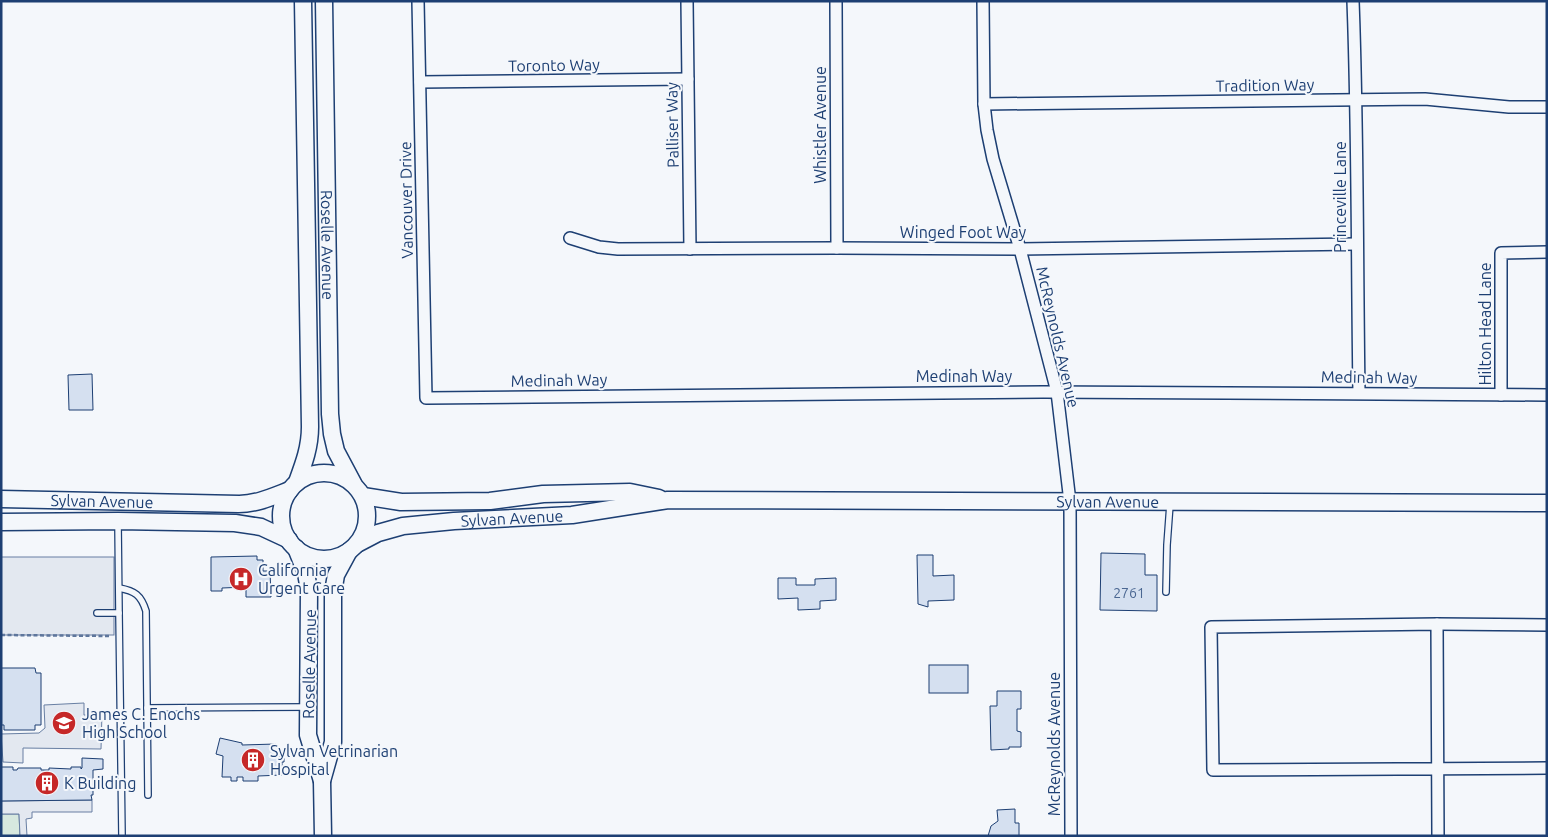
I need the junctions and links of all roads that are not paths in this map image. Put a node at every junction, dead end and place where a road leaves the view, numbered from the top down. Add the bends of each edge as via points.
1 (303, 1) edge
2 (324, 1) edge
3 (418, 1) edge
4 (687, 1) edge
5 (836, 1) edge
6 (983, 1) edge
7 (1353, 1) edge
8 (688, 80) junction
9 (420, 82) junction
10 (1357, 100) junction
11 (984, 104) junction
12 (1547, 107) edge
13 (570, 238) dead end
14 (1356, 244) junction
15 (690, 248) junction
16 (837, 248) junction
17 (1020, 248) junction
18 (1547, 252) edge
19 (1057, 392) junction
20 (1359, 393) junction
21 (1501, 395) junction
22 (1547, 395) edge
23 (426, 398) joint
24 (293, 486) junction
25 (358, 489) junction
26 (1, 499) edge
27 (668, 500) junction
28 (1070, 502) junction
29 (1170, 502) junction
30 (1547, 504) edge
31 (118, 521) junction
32 (1, 522) edge
33 (292, 544) junction
34 (353, 547) junction
35 (119, 588) junction
36 (1166, 592) dead end
37 (97, 613) dead end
38 (119, 613) junction
39 (1437, 624) junction
40 (1547, 625) edge
41 (308, 707) junction
42 (147, 708) junction
43 (1547, 768) edge
44 (1438, 769) junction
45 (322, 781) junction
46 (148, 795) dead end
47 (122, 836) edge
48 (323, 836) edge
49 (1072, 836) edge
50 (1438, 836) edge

1 - 24 main road, Roselle Avenue via 310,439 307,455
2 - 25 main road, Roselle Avenue via 330,414 336,451
3 - 9 street, Vancouver Drive
4 - 8 street, Palliser Way
5 - 16 street, Whistler Avenue
6 - 11 street, McReynolds Avenue
7 - 10 street, Princeville Lane
8 - 9 street, Toronto Way
8 - 15 street, Palliser Way
9 - 23 street, Vancouver Drive
10 - 11 street, Tradition Way
10 - 12 street, Tradition Way via 1425,99
10 - 14 street, Princeville Lane
11 - 17 street, McReynolds Avenue via 993,159
13 - 15 street, Winged Foot Way via 618,249
14 - 17 street, Winged Foot Way
14 - 20 street, Princeville Lane
15 - 16 street, Winged Foot Way
16 - 17 street, Winged Foot Way
17 - 19 street, McReynolds Avenue
18 - 21 street, Hilton Head Lane via 1501,253
19 - 20 street, Medinah Way
19 - 23 street, Medinah Way
19 - 28 street, McReynolds Avenue
20 - 21 street, Medinah Way
21 - 22 street, Medinah Way
24 - 25 main road via 313,474 326,473 340,475
24 - 26 main road, Sylvan Avenue via 263,500 239,504
24 - 33 main road via 283,503 281,516
25 - 27 main road, Sylvan Avenue via 401,502 490,501 543,494 630,492
25 - 34 main road via 367,507 367,523 363,535
27 - 28 main road, Sylvan Avenue
27 - 34 main road, Sylvan Avenue via 572,515 403,526
28 - 29 main road, Sylvan Avenue
28 - 49 street, McReynolds Avenue
29 - 30 main road, Sylvan Avenue
29 - 36 lane
31 - 32 main road, Sylvan Avenue
31 - 33 main road, Sylvan Avenue via 245,524 262,527
31 - 35 lane
33 - 34 main road via 321,559 334,558
33 - 41 main road, Roselle Avenue via 310,590
34 - 45 main road, Roselle Avenue via 336,575 333,592 333,742
35 - 38 lane
35 - 42 lane via 137,594 146,611
37 - 38 lane
38 - 47 lane
39 - 40 street
39 - 44 street
39 - 44 street via 1211,627 1213,770
41 - 42 lane
41 - 45 main road, Roselle Avenue via 308,735
42 - 46 lane
43 - 44 street
44 - 50 street
45 - 48 main road, Roselle Avenue

